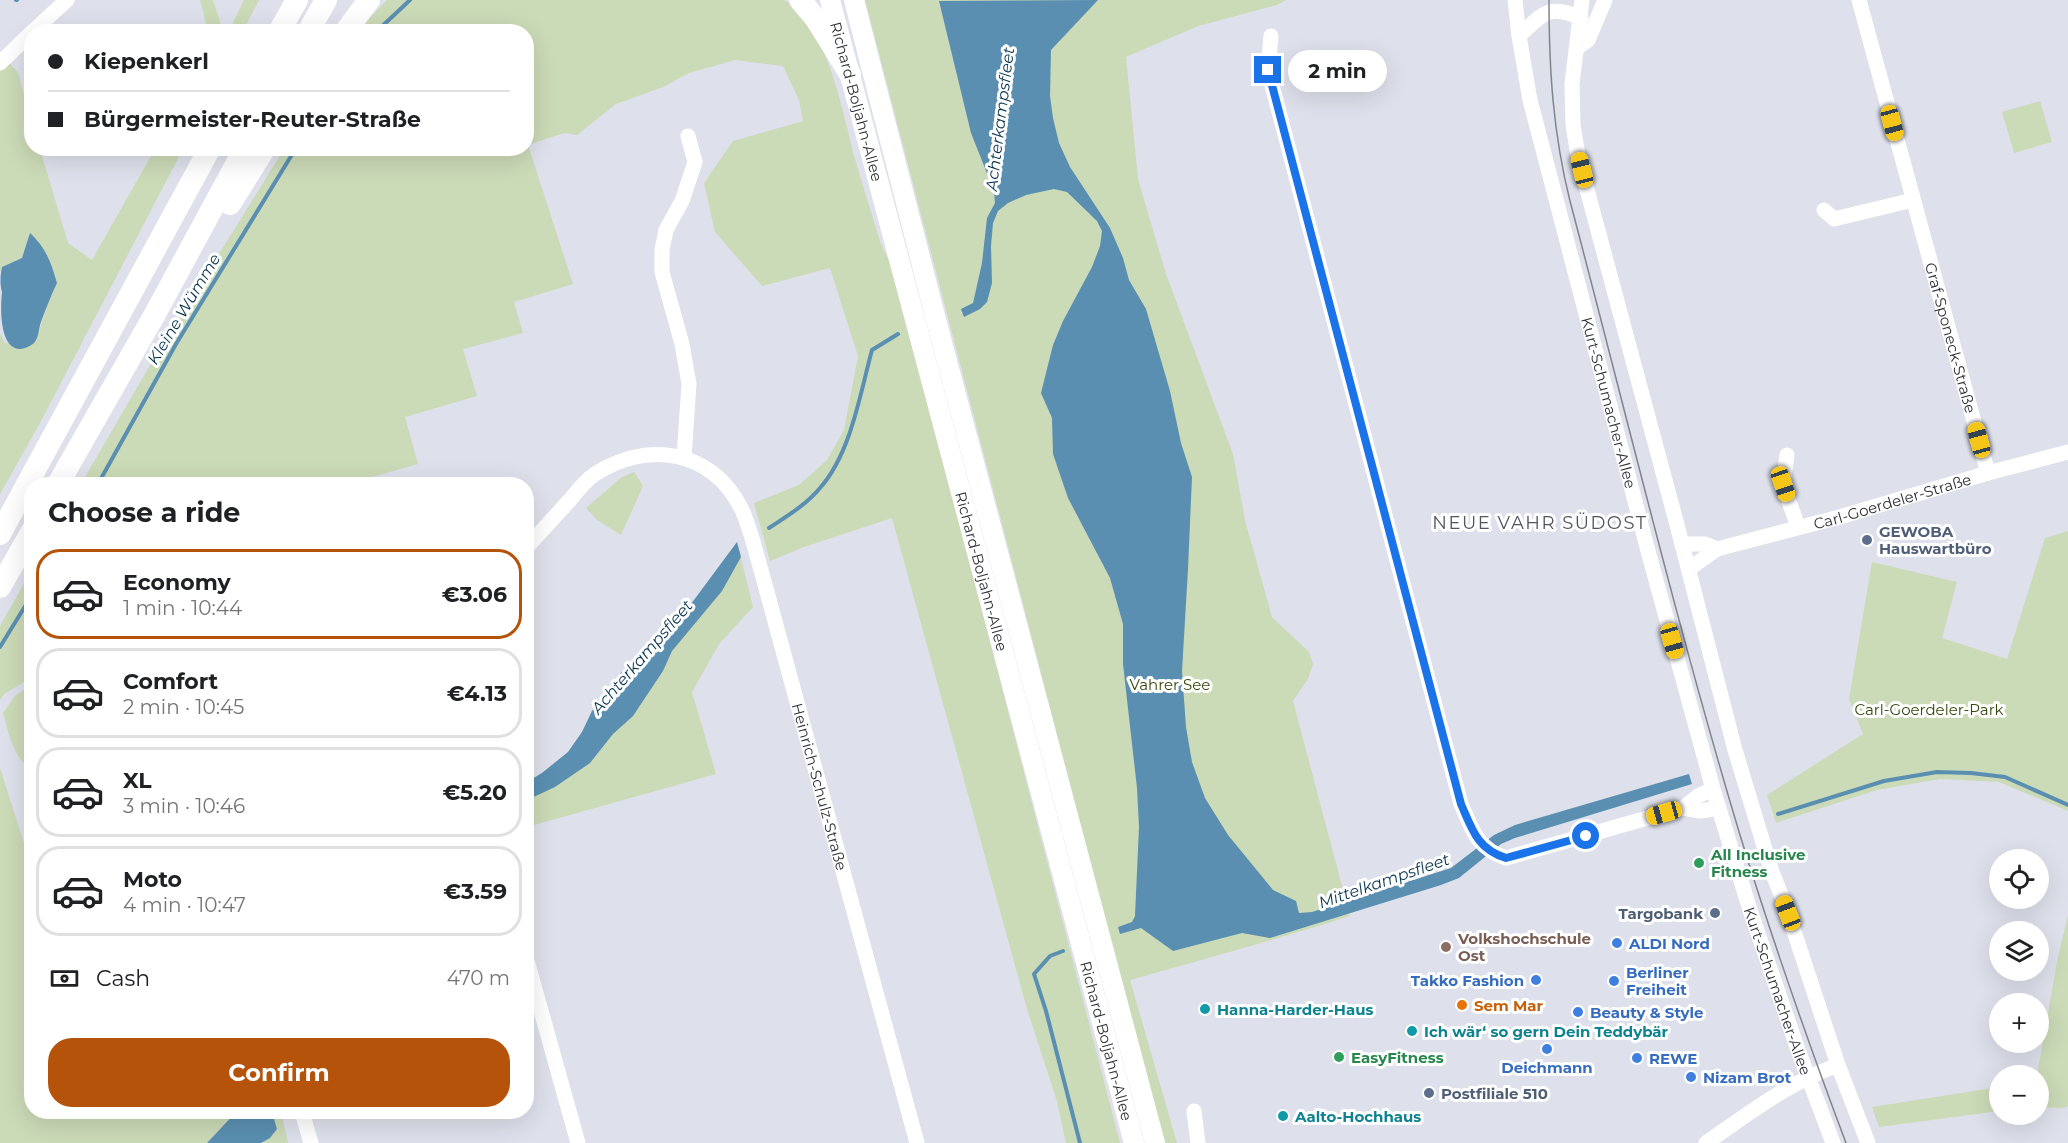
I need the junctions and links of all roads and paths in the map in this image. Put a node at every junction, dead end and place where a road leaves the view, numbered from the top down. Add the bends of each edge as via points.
1 (67, 0) edge
2 (279, 0) edge
3 (297, 0) edge
4 (326, 0) edge
5 (352, 0) edge
6 (369, 0) edge
7 (800, 0) edge
8 (830, 0) edge
9 (854, 0) edge
10 (1515, 0) edge
11 (1582, 0) edge
12 (1605, 0) edge
13 (1859, 0) edge
14 (1581, 18) junction
15 (41, 24) edge
16 (267, 24) edge
17 (284, 24) edge
18 (312, 24) edge
19 (338, 24) edge
20 (351, 24) edge
21 (1271, 36) dead end
22 (1519, 36) junction
23 (24, 40) edge
24 (1577, 48) junction
25 (0, 63) edge
26 (850, 74) junction
27 (688, 136) dead end
28 (206, 156) edge
29 (240, 156) edge
30 (260, 156) edge
31 (1913, 200) junction
32 (1824, 210) dead end
33 (155, 314) junction
34 (2068, 452) edge
35 (1787, 455) dead end
36 (684, 457) junction
37 (1988, 473) junction
38 (31, 477) edge
39 (62, 477) edge
40 (24, 490) edge
41 (1798, 527) junction
42 (0, 534) edge
43 (534, 539) edge
44 (1682, 544) junction
45 (24, 545) edge
46 (1717, 549) junction
47 (1689, 569) junction
48 (0, 587) edge
49 (1713, 789) junction
50 (1683, 808) junction
51 (1719, 808) junction
52 (534, 986) edge
53 (1838, 1065) junction
54 (1808, 1076) junction
55 (1194, 1111) dead end
56 (304, 1119) edge
57 (311, 1143) edge
58 (578, 1143) edge
59 (917, 1143) edge
60 (1134, 1143) edge
61 (1155, 1143) edge
62 (1198, 1143) edge
63 (1706, 1143) edge
64 (1833, 1143) edge
65 (1868, 1143) edge

1 - 15 street
2 - 16 highway
3 - 17 highway
4 - 18 highway
5 - 19 highway
6 - 20 highway
7 - 26 highway
8 - 26 main road, Richard-Boljahn-Allee
9 - 61 main road, Richard-Boljahn-Allee
10 - 22 street, Kurt-Schumacher-Allee
11 - 14 street
12 - 24 street via 1588,40
13 - 31 street, Graf-Sponeck-Straße
14 - 22 street via 1566,11 1549,11
14 - 24 street
21 - 50 street via 1268,70 1293,171 1461,804 1480,844 1506,858
22 - 49 street, Kurt-Schumacher-Allee via 1530,99
23 - 25 street
24 - 44 street via 1572,84 1578,156
26 - 60 main road, Richard-Boljahn-Allee
27 - 36 street via 695,162 682,201 666,230 662,250 662,272 689,384
28 - 38 highway
29 - 33 highway
30 - 33 highway via 206,243
31 - 32 street via 1834,219
31 - 37 street, Graf-Sponeck-Straße
33 - 39 highway
34 - 37 street, Carl-Goerdeler-Straße
35 - 41 street via 1783,484
36 - 43 street via 656,453 635,456 593,475
36 - 59 street, Heinrich-Schulz-Straße via 716,475 741,508
37 - 41 street, Carl-Goerdeler-Straße
40 - 42 highway
41 - 46 street, Carl-Goerdeler-Straße
44 - 46 street, Carl-Goerdeler-Straße via 1704,544
44 - 47 street
45 - 48 highway
46 - 47 street, Carl-Goerdeler-Straße
47 - 53 street via 1735,750
49 - 50 street
49 - 51 street, Kurt-Schumacher-Allee
50 - 51 street via 1701,812
51 - 54 street, Kurt-Schumacher-Allee
52 - 58 street
53 - 54 street
53 - 65 street
54 - 63 street via 1782,1089
54 - 64 street, Kurt-Schumacher-Allee
55 - 62 street
56 - 57 street

